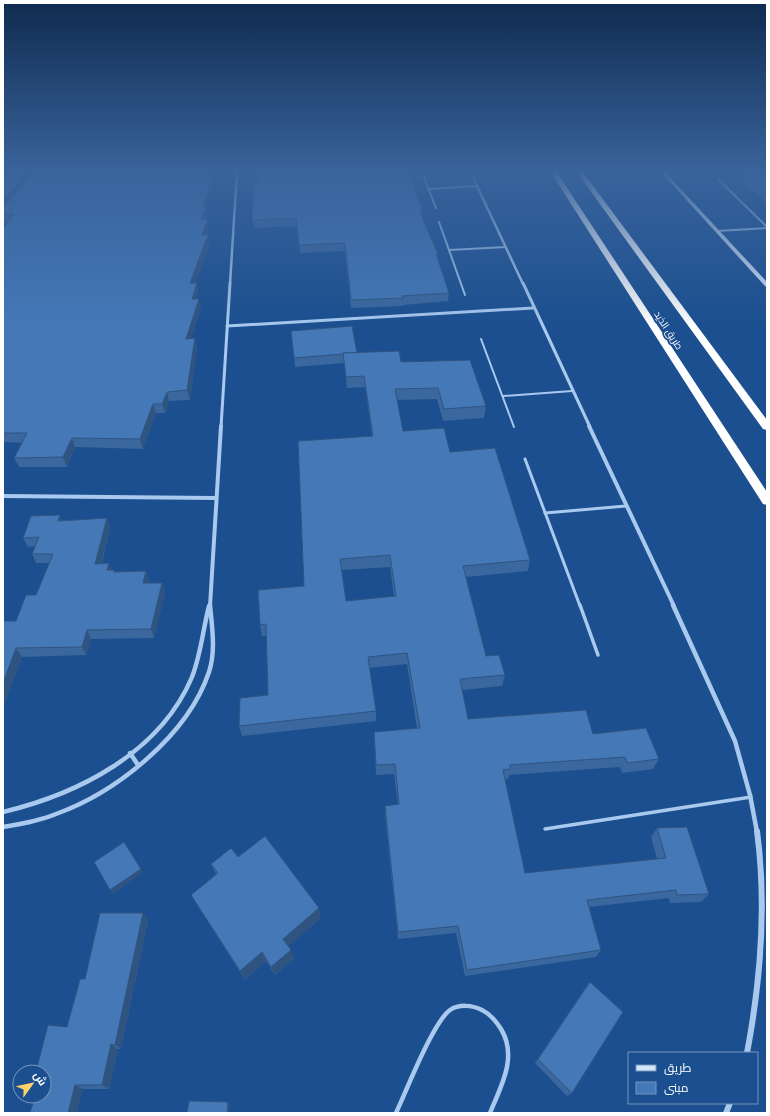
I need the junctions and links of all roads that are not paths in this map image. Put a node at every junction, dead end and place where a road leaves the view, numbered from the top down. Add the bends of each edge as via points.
1 (234, 223) edge
2 (439, 223) edge
3 (495, 223) edge
4 (587, 223) edge
5 (617, 223) edge
6 (710, 223) edge
7 (767, 227) edge
8 (717, 231) junction
9 (506, 247) junction
10 (449, 250) junction
11 (767, 286) edge
12 (465, 295) dead end
13 (533, 308) junction
14 (227, 326) junction
15 (480, 339) dead end
16 (572, 390) junction
17 (502, 396) junction
18 (514, 427) dead end
19 (767, 427) edge
20 (525, 459) dead end
21 (3, 496) edge
22 (215, 498) junction
23 (767, 501) edge
24 (626, 506) junction
25 (545, 513) junction
26 (210, 602) junction
27 (598, 655) dead end
28 (130, 753) junction
29 (138, 765) junction
30 (752, 797) junction
31 (3, 812) edge
32 (3, 827) edge
33 (545, 829) dead end
34 (747, 1052) edge
35 (396, 1113) edge
36 (490, 1113) edge

1 - 14 street
2 - 10 lane
3 - 9 street
4 - 23 highway, طريق الذيد
5 - 19 highway, طريق الذيد
6 - 8 street
7 - 8 lane
8 - 11 street
9 - 10 lane
9 - 13 street
10 - 12 lane
13 - 14 street
13 - 16 street
14 - 22 street
15 - 17 lane
16 - 17 lane
16 - 24 street
17 - 18 lane
20 - 25 lane
21 - 22 street
22 - 26 street
24 - 25 lane
24 - 30 street via 727,721 741,757
25 - 27 lane
26 - 28 street via 188,685 163,723
26 - 29 street via 212,647 210,670 204,686 193,708 177,728
28 - 29 street
28 - 31 street via 107,770 59,796
29 - 32 street via 90,799 61,813
30 - 33 lane
30 - 34 street via 760,845 764,896 763,951 756,1010
35 - 36 lane via 436,1027 449,1011 468,1005 487,1012 502,1028 509,1051 504,1075

